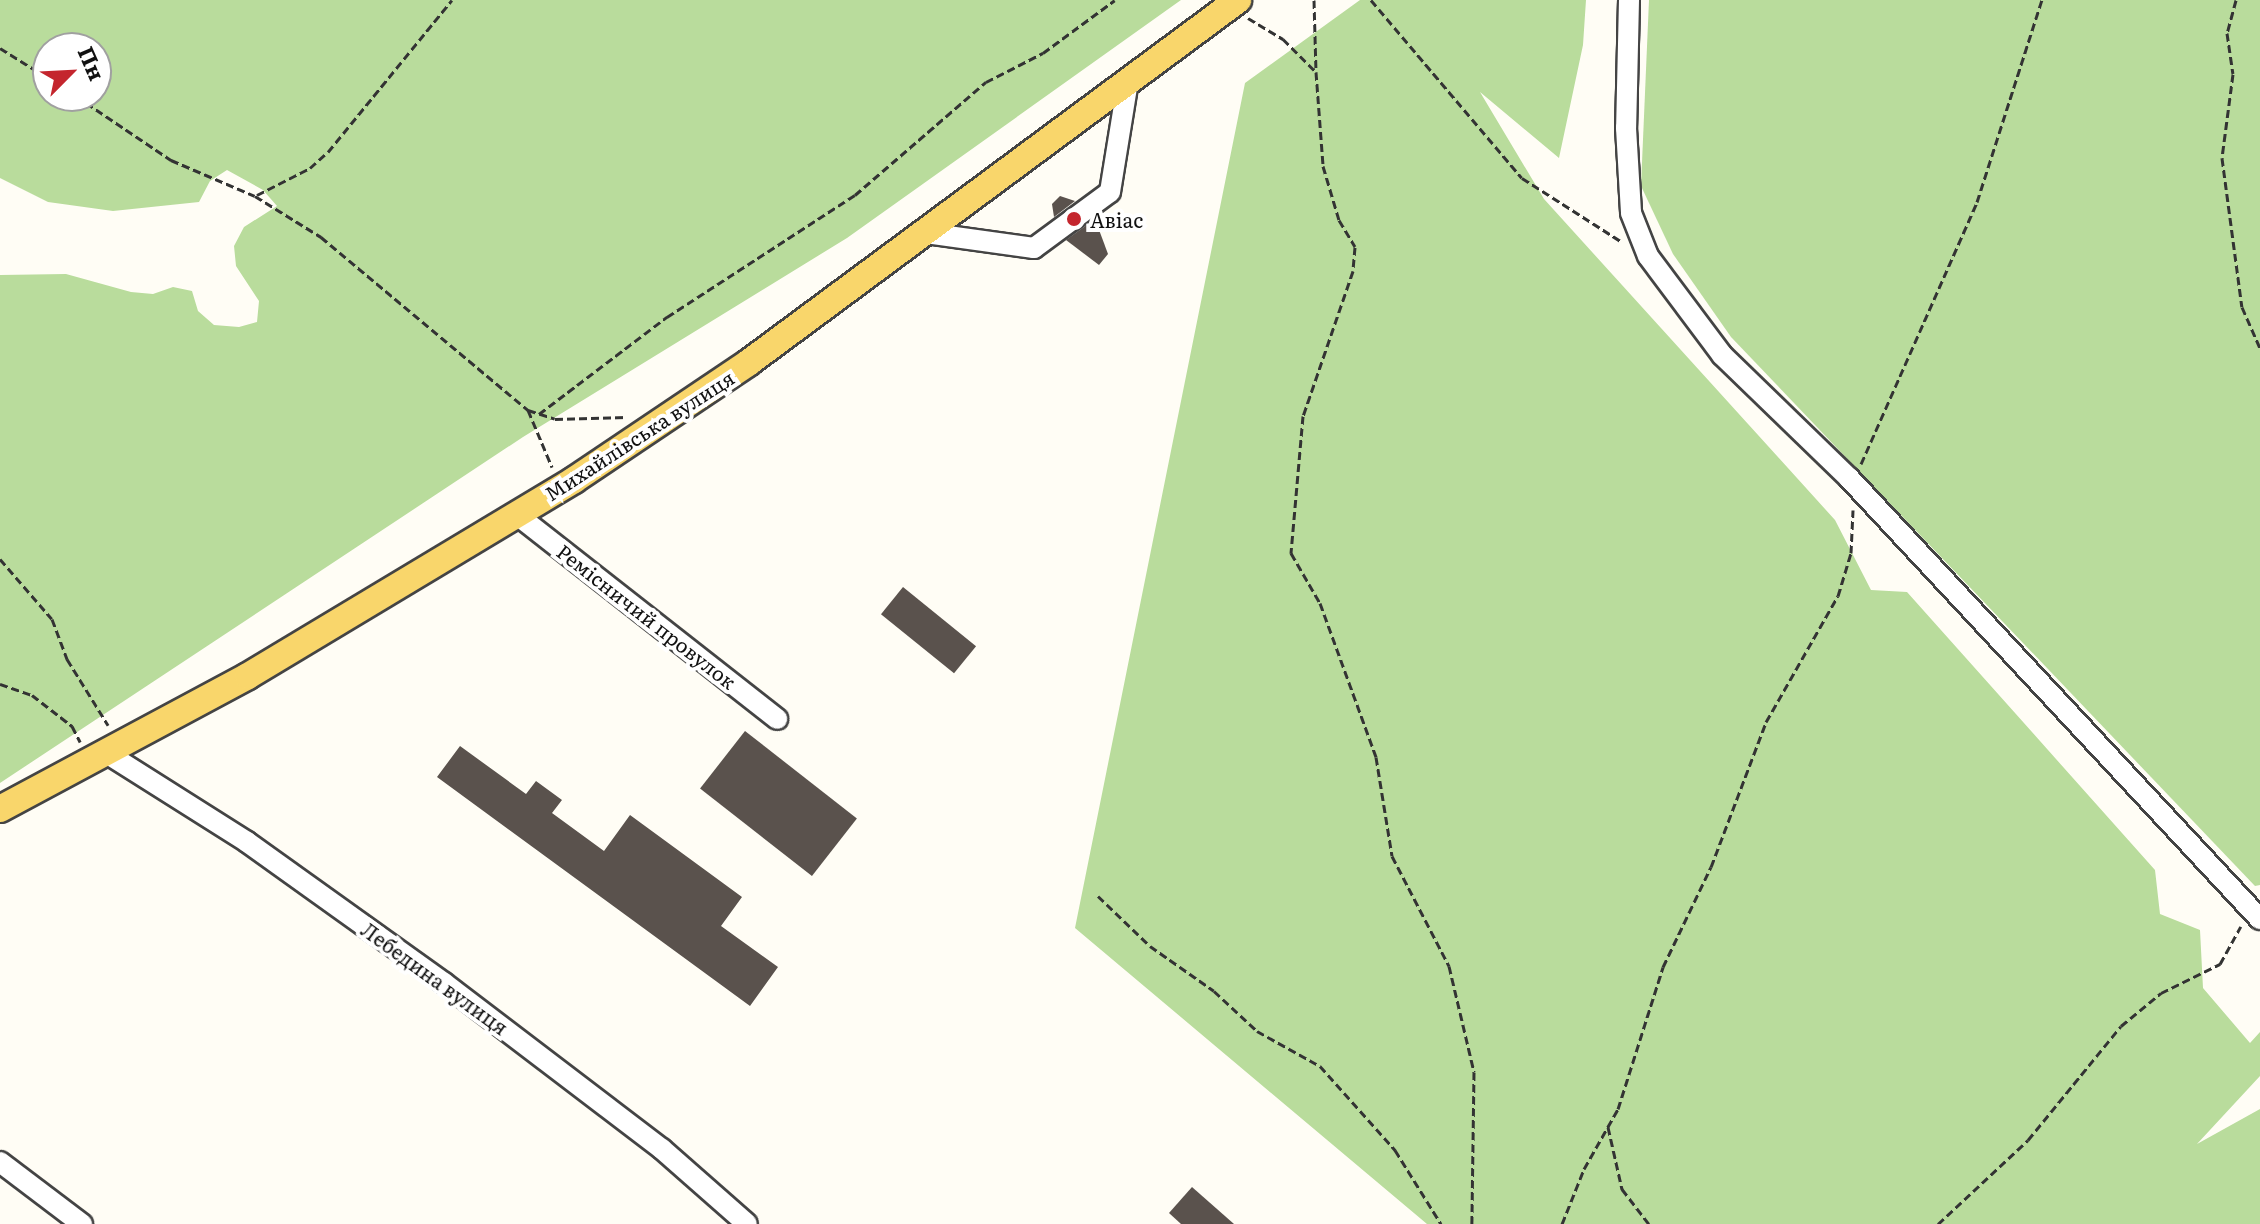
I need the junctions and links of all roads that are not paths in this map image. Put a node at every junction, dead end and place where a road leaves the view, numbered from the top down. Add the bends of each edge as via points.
1 (1629, 0) edge
2 (1234, 3) edge
3 (1128, 81) junction
4 (926, 233) junction
5 (516, 514) junction
6 (777, 719) dead end
7 (107, 754) junction
8 (0, 809) edge
9 (2256, 914) edge
10 (0, 1162) edge
11 (82, 1224) edge
12 (747, 1224) edge

1 - 9 street via 1626,128 1631,213 1648,256 1722,355 1853,483
2 - 3 main road, Михайлівська вулиця
3 - 4 main road, Михайлівська вулиця
3 - 4 street via 1110,192 1034,248
4 - 5 main road, Михайлівська вулиця via 664,419
5 - 6 street, Ремісничий провулок
5 - 7 main road, Михайлівська вулиця
7 - 8 main road, Михайлівська вулиця
7 - 12 street, Лебедина вулиця via 247,842 444,983 662,1149
10 - 11 street

